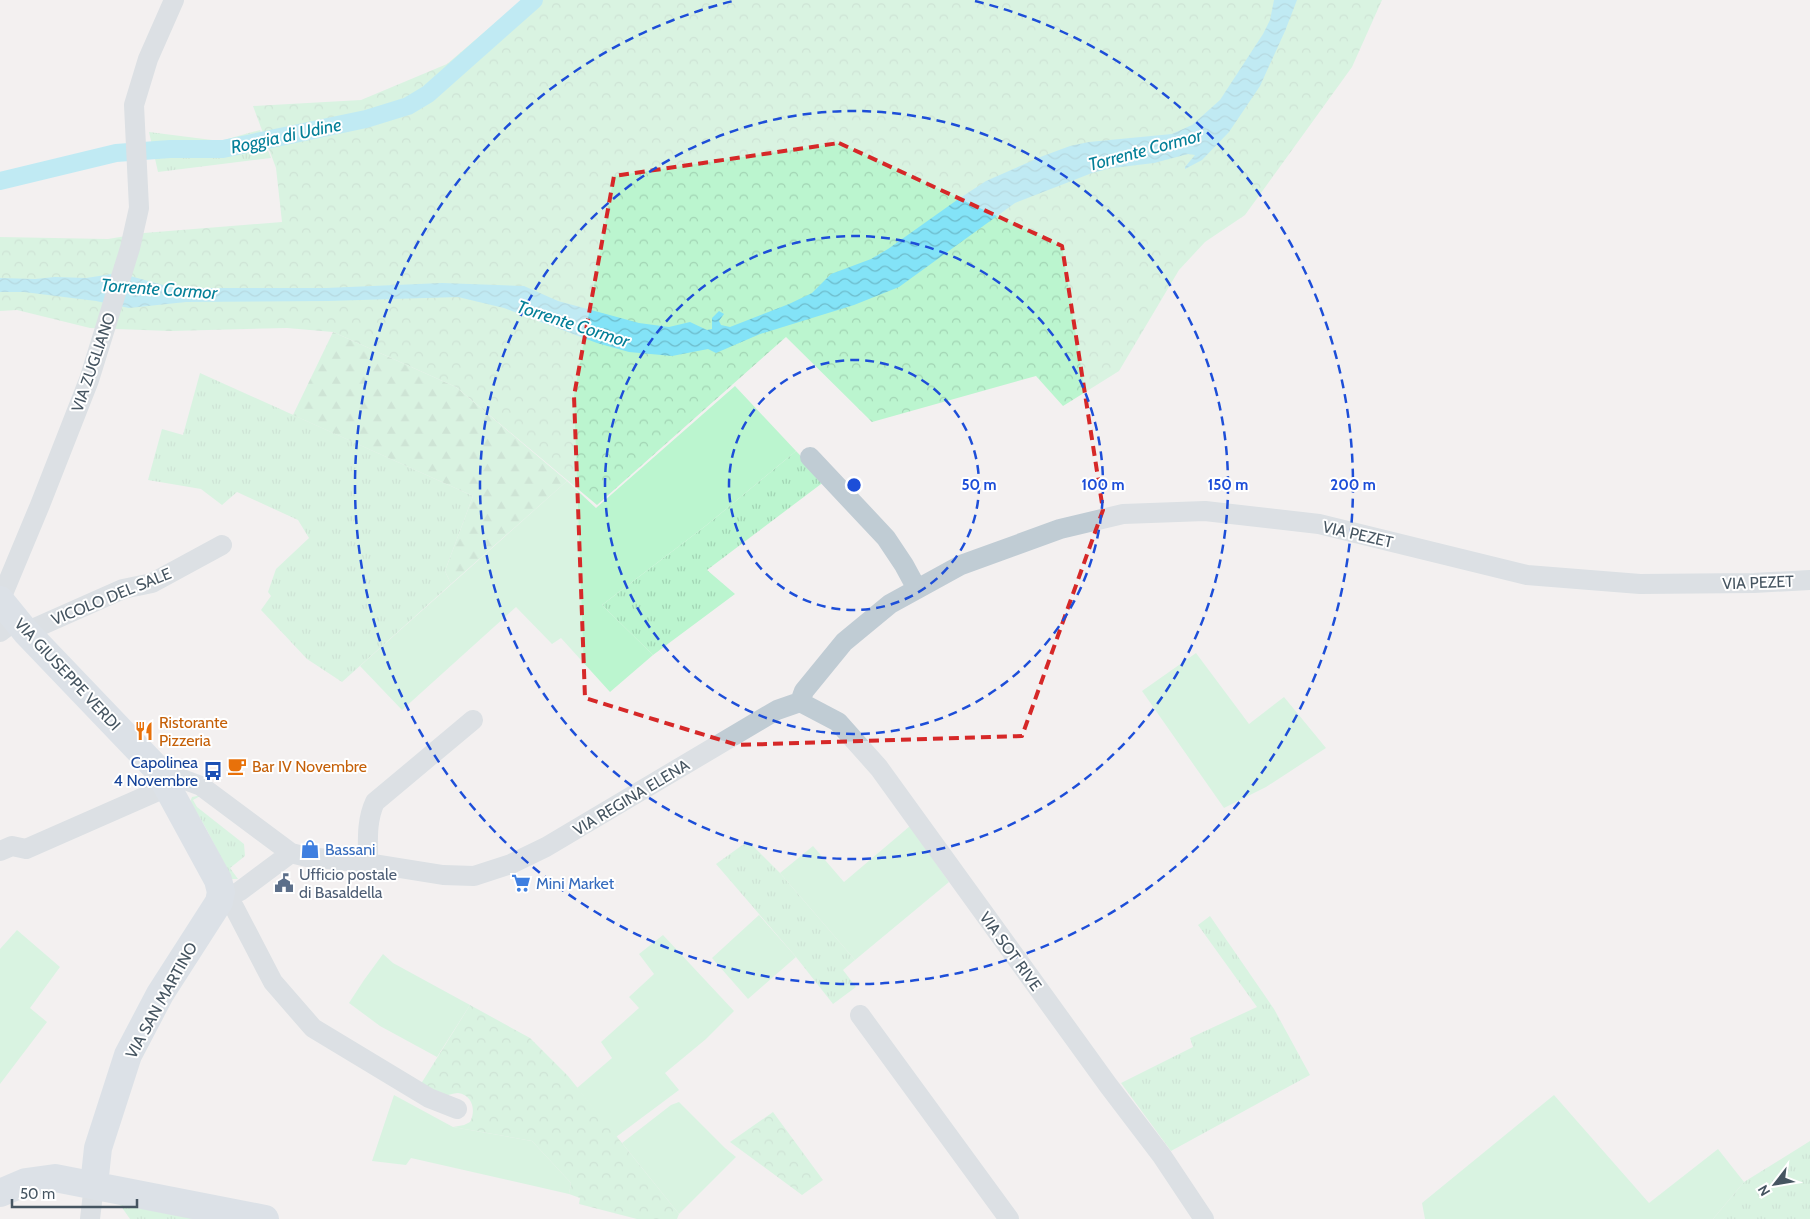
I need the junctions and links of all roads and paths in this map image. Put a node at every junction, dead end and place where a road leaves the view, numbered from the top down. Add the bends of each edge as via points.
1 (174, 0) edge
2 (810, 457) dead end
3 (222, 545) dead end
4 (1810, 580) edge
5 (917, 589) junction
6 (9, 617) edge
7 (800, 702) junction
8 (473, 720) dead end
9 (163, 779) junction
10 (0, 851) edge
11 (291, 853) junction
12 (368, 863) junction
13 (219, 902) junction
14 (860, 1015) dead end
15 (457, 1109) dead end
16 (94, 1185) junction
17 (0, 1192) edge
18 (90, 1219) edge
19 (265, 1219) edge
20 (1008, 1219) edge
21 (1204, 1219) edge

1 - 6 street, VIA ZUGLIANO via 148,59 134,105 139,208 130,248 79,407 40,506
2 - 5 street via 886,538
3 - 6 street, VICOLO DEL SALE via 152,583
4 - 5 street, VIA PEZET via 1640,584 1527,575 1319,524 1205,511 1122,514 1060,529 961,565
5 - 7 street via 890,604 844,642 804,691
6 - 9 main road, VIA GIUSEPPE VERDI
7 - 12 street, VIA REGINA ELENA via 777,710 580,828 510,864 474,876 444,875
7 - 21 street, VIA SOT RIVE via 838,722 879,768 1162,1156
8 - 12 street via 375,802 370,812
9 - 10 street via 26,850 12,846
9 - 11 street via 201,786
9 - 13 main road, VIA GIUSEPPE VERDI via 218,880
11 - 12 street, VIA REGINA ELENA
11 - 13 street via 240,891
13 - 15 street via 234,907 273,982 313,1028 429,1098
13 - 16 main road, VIA SAN MARTINO via 160,994 128,1055 98,1148
14 - 20 street
16 - 17 main road via 54,1178 26,1182
16 - 18 street, VIA SAN MARTINO
16 - 19 main road

